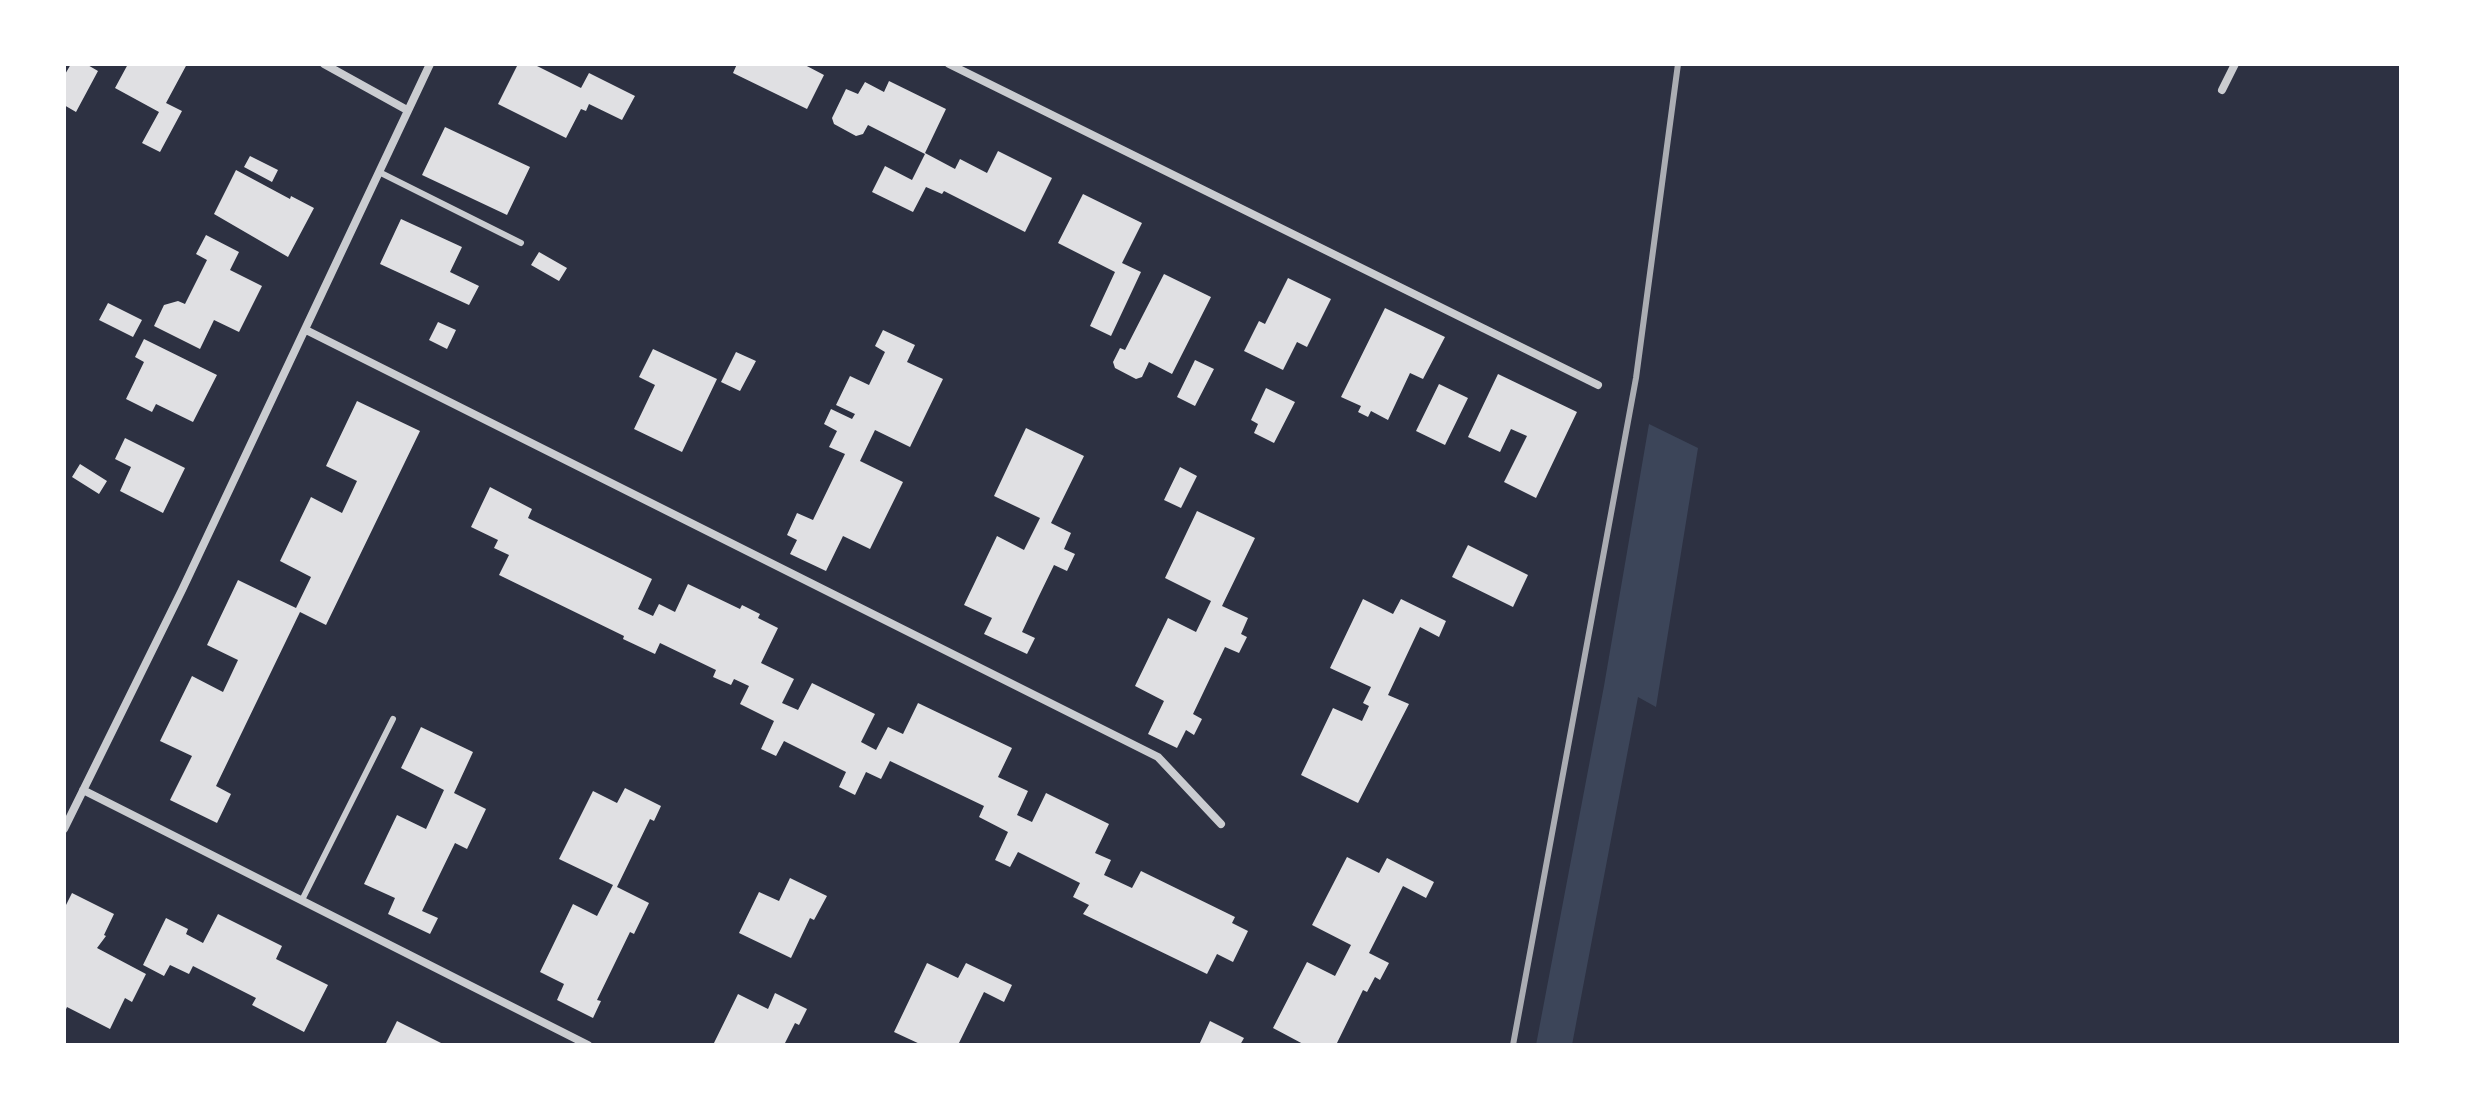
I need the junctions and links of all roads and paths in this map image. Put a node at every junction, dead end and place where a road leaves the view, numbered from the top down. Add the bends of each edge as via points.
1 (324, 64) edge
2 (430, 64) edge
3 (949, 64) edge
4 (2235, 64) edge
5 (2222, 90) dead end
6 (407, 110) junction
7 (379, 172) junction
8 (521, 243) dead end
9 (306, 330) junction
10 (1598, 385) dead end
11 (393, 719) dead end
12 (83, 790) junction
13 (1221, 824) dead end
14 (64, 829) edge
15 (302, 900) junction
16 (588, 1045) edge

1 - 6 street
2 - 6 street
3 - 10 street
4 - 5 street
6 - 7 street
7 - 8 lane
7 - 9 street
9 - 12 street
9 - 13 street via 1158,757
11 - 15 lane
12 - 14 street
12 - 15 street
15 - 16 street

